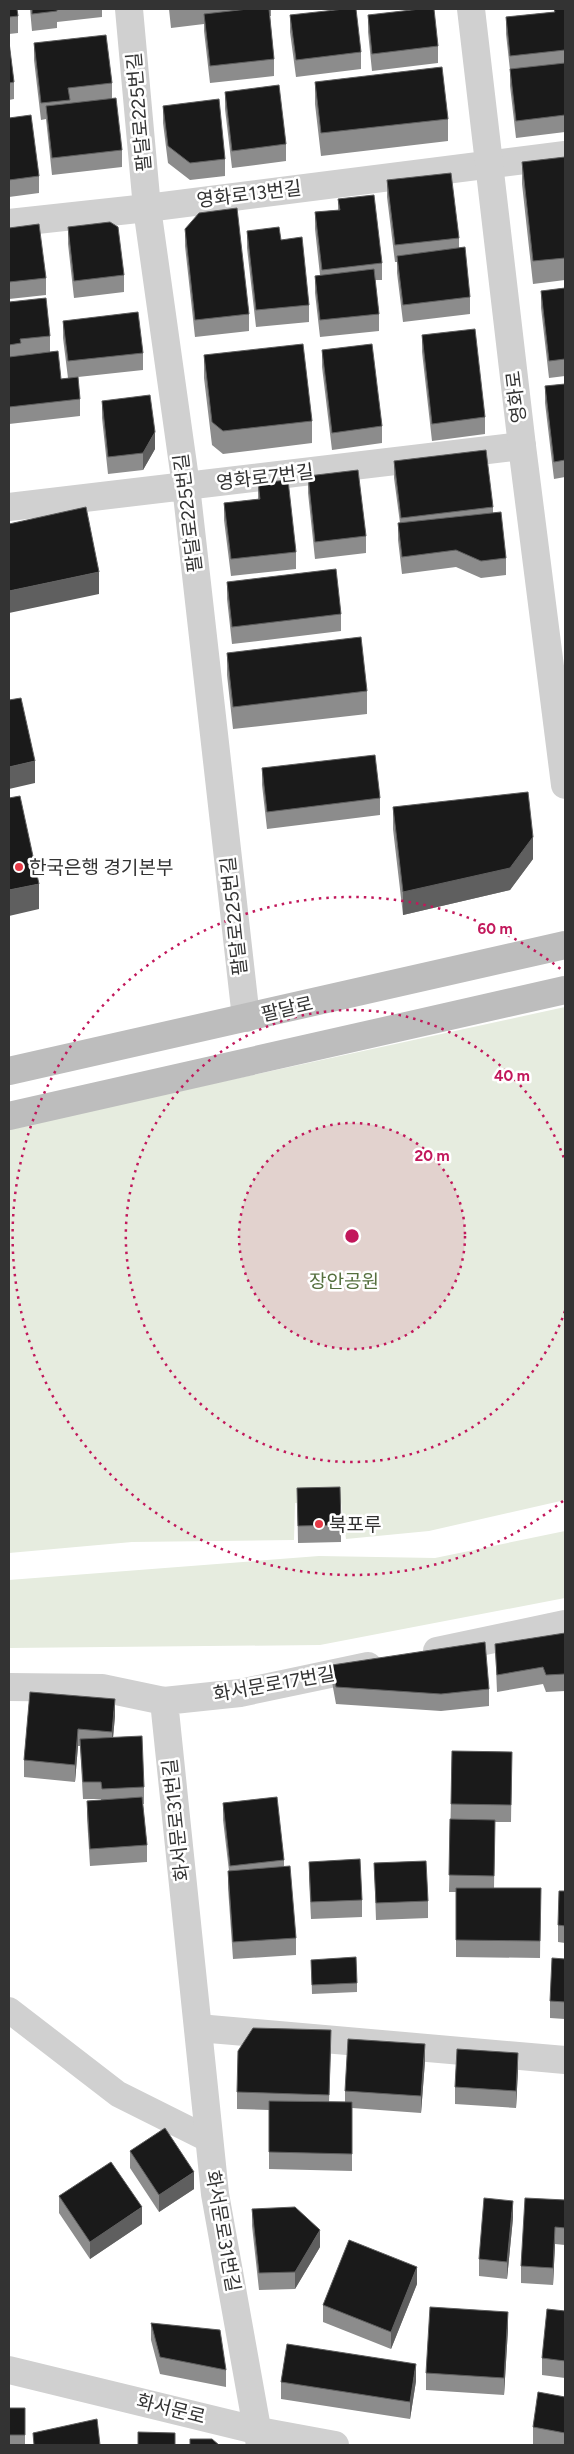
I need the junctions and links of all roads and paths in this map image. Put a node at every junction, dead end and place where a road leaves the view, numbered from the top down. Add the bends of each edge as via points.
1 (129, 9) edge
2 (471, 9) edge
3 (565, 155) edge
4 (488, 163) junction
5 (147, 208) junction
6 (9, 223) edge
7 (522, 446) junction
8 (186, 486) junction
9 (9, 507) edge
10 (565, 785) edge
11 (565, 945) edge
12 (565, 990) edge
13 (246, 1018) junction
14 (9, 1071) edge
15 (9, 1116) edge
16 (565, 1624) edge
17 (9, 1687) edge
18 (164, 1701) junction
19 (9, 2010) edge
20 (198, 2028) junction
21 (565, 2060) edge
22 (208, 2139) junction
23 (9, 2370) edge
24 (260, 2438) edge
25 (335, 2445) edge

1 - 5 street, 팔달로225번길
2 - 4 street, 영화로
3 - 4 street, 영화로13번길
4 - 5 street, 영화로13번길
4 - 7 street, 영화로
5 - 6 street, 영화로13번길
5 - 8 street, 팔달로225번길
7 - 8 street, 영화로7번길
7 - 10 street, 영화로
8 - 9 street, 영화로7번길
8 - 13 street, 팔달로225번길
11 - 13 main road, 팔달로
12 - 15 main road
13 - 14 main road, 팔달로
16 - 18 street, 화서문로17번길 via 240,1693
17 - 18 street, 화서문로17번길 via 102,1688
18 - 20 street, 화서문로31번길
19 - 22 street via 118,2094
20 - 21 street
20 - 22 street, 화서문로31번길
22 - 24 street, 화서문로31번길 via 215,2194
23 - 24 street, 화서문로
24 - 25 street, 화서문로

